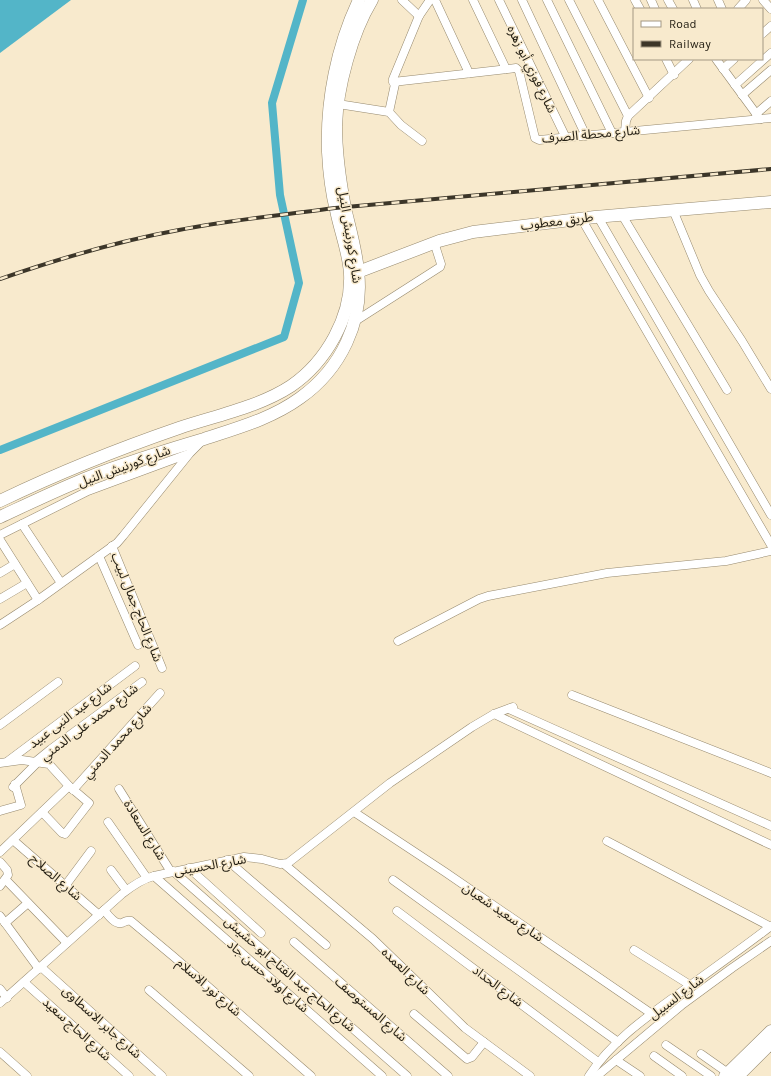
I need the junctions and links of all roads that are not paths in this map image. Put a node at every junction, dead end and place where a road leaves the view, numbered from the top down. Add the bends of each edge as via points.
1 (359, 0) edge
2 (372, 0) edge
3 (402, 0) edge
4 (430, 0) edge
5 (435, 0) edge
6 (473, 0) edge
7 (499, 0) edge
8 (522, 0) edge
9 (548, 0) edge
10 (569, 0) edge
11 (598, 0) edge
12 (746, 0) edge
13 (763, 0) edge
14 (739, 8) edge
15 (771, 9) edge
16 (419, 16) junction
17 (771, 26) edge
18 (763, 33) edge
19 (771, 53) edge
20 (667, 60) edge
21 (717, 60) edge
22 (733, 60) edge
23 (684, 61) edge
24 (506, 69) junction
25 (723, 69) junction
26 (771, 70) edge
27 (469, 73) junction
28 (674, 74) junction
29 (393, 82) junction
30 (735, 85) junction
31 (742, 95) junction
32 (649, 98) junction
33 (771, 101) edge
34 (338, 104) junction
35 (389, 112) junction
36 (628, 116) junction
37 (758, 117) junction
38 (771, 118) edge
39 (625, 132) junction
40 (612, 133) junction
41 (586, 136) junction
42 (566, 138) junction
43 (422, 141) dead end
44 (334, 173) junction
45 (771, 202) edge
46 (673, 210) junction
47 (622, 215) junction
48 (598, 216) junction
49 (581, 218) junction
50 (434, 242) junction
51 (354, 273) junction
52 (354, 322) junction
53 (771, 389) edge
54 (727, 390) dead end
55 (204, 439) junction
56 (190, 453) junction
57 (0, 501) edge
58 (771, 515) edge
59 (0, 517) edge
60 (22, 524) junction
61 (0, 535) edge
62 (0, 540) edge
63 (771, 545) edge
64 (112, 546) junction
65 (771, 551) edge
66 (99, 556) junction
67 (15, 564) junction
68 (0, 573) edge
69 (27, 583) junction
70 (61, 583) junction
71 (0, 599) edge
72 (38, 600) junction
73 (0, 625) edge
74 (398, 640) dead end
75 (138, 646) dead end
76 (135, 666) dead end
77 (162, 668) dead end
78 (58, 682) dead end
79 (142, 682) dead end
80 (160, 693) dead end
81 (572, 695) dead end
82 (494, 714) junction
83 (0, 725) edge
84 (37, 762) junction
85 (2, 764) edge
86 (771, 773) edge
87 (71, 788) junction
88 (119, 789) dead end
89 (0, 812) edge
90 (42, 812) junction
91 (354, 812) junction
92 (108, 822) dead end
93 (771, 826) edge
94 (13, 840) junction
95 (608, 841) dead end
96 (771, 845) edge
97 (91, 851) dead end
98 (0, 852) edge
99 (227, 860) junction
100 (0, 862) edge
101 (284, 864) junction
102 (189, 868) junction
103 (111, 870) dead end
104 (172, 872) junction
105 (150, 877) junction
106 (6, 880) junction
107 (393, 880) dead end
108 (0, 886) edge
109 (65, 886) junction
110 (126, 890) junction
111 (28, 903) junction
112 (397, 911) dead end
113 (101, 913) junction
114 (2, 919) edge
115 (771, 927) edge
116 (261, 933) dead end
117 (771, 941) edge
118 (294, 942) dead end
119 (67, 944) junction
120 (326, 945) dead end
121 (634, 950) dead end
122 (40, 968) junction
123 (24, 982) junction
124 (690, 985) junction
125 (0, 989) edge
126 (150, 990) dead end
127 (7, 998) junction
128 (0, 1003) edge
129 (414, 1014) dead end
130 (652, 1014) junction
131 (771, 1031) edge
132 (484, 1042) junction
133 (618, 1042) junction
134 (771, 1043) edge
135 (666, 1045) dead end
136 (0, 1052) edge
137 (701, 1054) dead end
138 (654, 1056) dead end
139 (616, 1060) junction
140 (598, 1062) junction
141 (730, 1075) edge
142 (27, 1076) edge
143 (129, 1076) edge
144 (162, 1076) edge
145 (248, 1076) edge
146 (311, 1076) edge
147 (382, 1076) edge
148 (407, 1076) edge
149 (448, 1076) edge
150 (530, 1076) edge
151 (589, 1076) edge
152 (597, 1076) edge
153 (640, 1076) edge
154 (682, 1076) edge
155 (711, 1076) edge

1 - 44 main road, شارع كورنيش النيل via 336,66 328,150
2 - 34 main road, شارع كورنيش النيل via 351,47
3 - 16 street
4 - 16 street
5 - 27 street
6 - 24 street
7 - 42 street, شارع فوزي أبو زهره
8 - 41 street
9 - 40 street
10 - 36 street
11 - 32 street
12 - 14 street
13 - 15 street
16 - 29 street
17 - 18 street
19 - 30 street
20 - 28 street
21 - 25 street
22 - 25 street
23 - 28 street
24 - 27 street
24 - 42 street, شارع محطة الصرف via 516,68 520,71 535,138
25 - 30 street
26 - 31 street
27 - 29 street
28 - 32 street
29 - 35 street
30 - 31 street
31 - 37 street
32 - 36 street
33 - 37 street
34 - 35 street
34 - 44 main road, شارع كورنيش النيل
35 - 43 street
36 - 39 street
37 - 38 street, شارع محطة الصرف
37 - 39 street, شارع محطة الصرف
39 - 40 street, شارع محطة الصرف
40 - 41 street, شارع محطة الصرف
41 - 42 street, شارع محطة الصرف
44 - 51 main road, شارع كورنيش النيل via 344,203
45 - 46 main road, طريق معطوب
46 - 47 main road, طريق معطوب
46 - 53 street via 706,285
47 - 48 main road, طريق معطوب
47 - 54 street
48 - 49 main road, طريق معطوب
48 - 58 street
49 - 50 main road, طريق معطوب via 472,232
49 - 63 street
50 - 51 main road, طريق معطوب
50 - 52 street via 440,267
51 - 52 main road, شارع كورنيش النيل via 359,289
51 - 57 main road, شارع كورنيش النيل via 345,311 332,340 318,361 291,386 257,402 118,449
52 - 55 main road, شارع كورنيش النيل via 342,353 316,385 300,398 264,418
55 - 56 street
55 - 59 main road, شارع كورنيش النيل via 122,465
56 - 60 street via 88,491
56 - 64 street via 124,536
60 - 61 street
60 - 70 street
62 - 67 street
64 - 66 street
64 - 77 street, شارع الحاج جمال لبيب
65 - 74 street via 726,561 607,573 488,596
66 - 70 street
66 - 75 street
67 - 68 street
67 - 69 street
69 - 71 street
69 - 72 street
70 - 72 street
72 - 73 street
76 - 85 street, شارع عبد النبى عبيد
78 - 83 street
79 - 84 street, شارع محمد على الدمني
80 - 87 street, شارع محمد الدمني
81 - 86 street
82 - 91 street via 390,783
82 - 93 street via 511,708
82 - 96 street
84 - 85 street via 22,760
84 - 87 street via 51,765
84 - 89 street, شارع محمد على الدمني via 13,786 21,805
87 - 90 street, شارع محمد الدمني
87 - 90 street via 89,804 65,834
88 - 104 street, شارع السعادة
90 - 94 street, شارع محمد الدمني
91 - 101 street via 292,861
91 - 130 street, شارع سعيد شعبان via 452,876
92 - 105 street, شارع اولاد حسن جاد
94 - 98 street, شارع محمد الدمني
94 - 109 street, شارع الصلاح
95 - 115 street
97 - 109 street
99 - 101 street, شارع الحسينى via 253,857
99 - 102 street, شارع الحسينى
99 - 120 street
100 - 106 street via 8,873
101 - 132 street, شارع العمده via 373,939 465,1028
102 - 104 street, شارع الحسينى
102 - 116 street
103 - 110 street
104 - 105 street, شارع الحسينى
104 - 148 street, شارع الحاج عبد الفتاح ابو حشيش
105 - 110 street, شارع الحسينى
105 - 147 street, شارع اولاد حسن جاد
106 - 108 street
106 - 111 street
107 - 133 street
109 - 113 street, شارع الصلاح
110 - 113 street, شارع الحسينى
111 - 114 street
111 - 119 street
112 - 140 street, شارع الحداد
113 - 119 street, شارع الحسينى
113 - 146 street, شارع نور الاسلام via 120,924 131,922 174,956
114 - 122 street, شارع جابر الاسطاوى
115 - 124 street, شارع السبيل
117 - 139 street, شارع السبيل via 683,1004
118 - 149 street, شارع المستوصف
119 - 122 street, شارع الحسينى
121 - 124 street
122 - 123 street, شارع الحسينى
122 - 144 street, شارع جابر الاسطاوى
123 - 127 street, شارع الحسينى
123 - 143 street, شارع الحاج سعيد
124 - 130 street, شارع السبيل
125 - 127 street
126 - 145 street
127 - 128 street, شارع الحسينى
129 - 132 street via 467,1059 472,1057
130 - 133 street, شارع السبيل
131 - 141 main road
132 - 150 street, شارع العمده
133 - 140 street, شارع السبيل
134 - 141 main road
135 - 155 street
136 - 142 street
137 - 141 street
138 - 154 street
139 - 152 street, شارع السبيل
139 - 153 street
140 - 151 street, شارع السبيل

